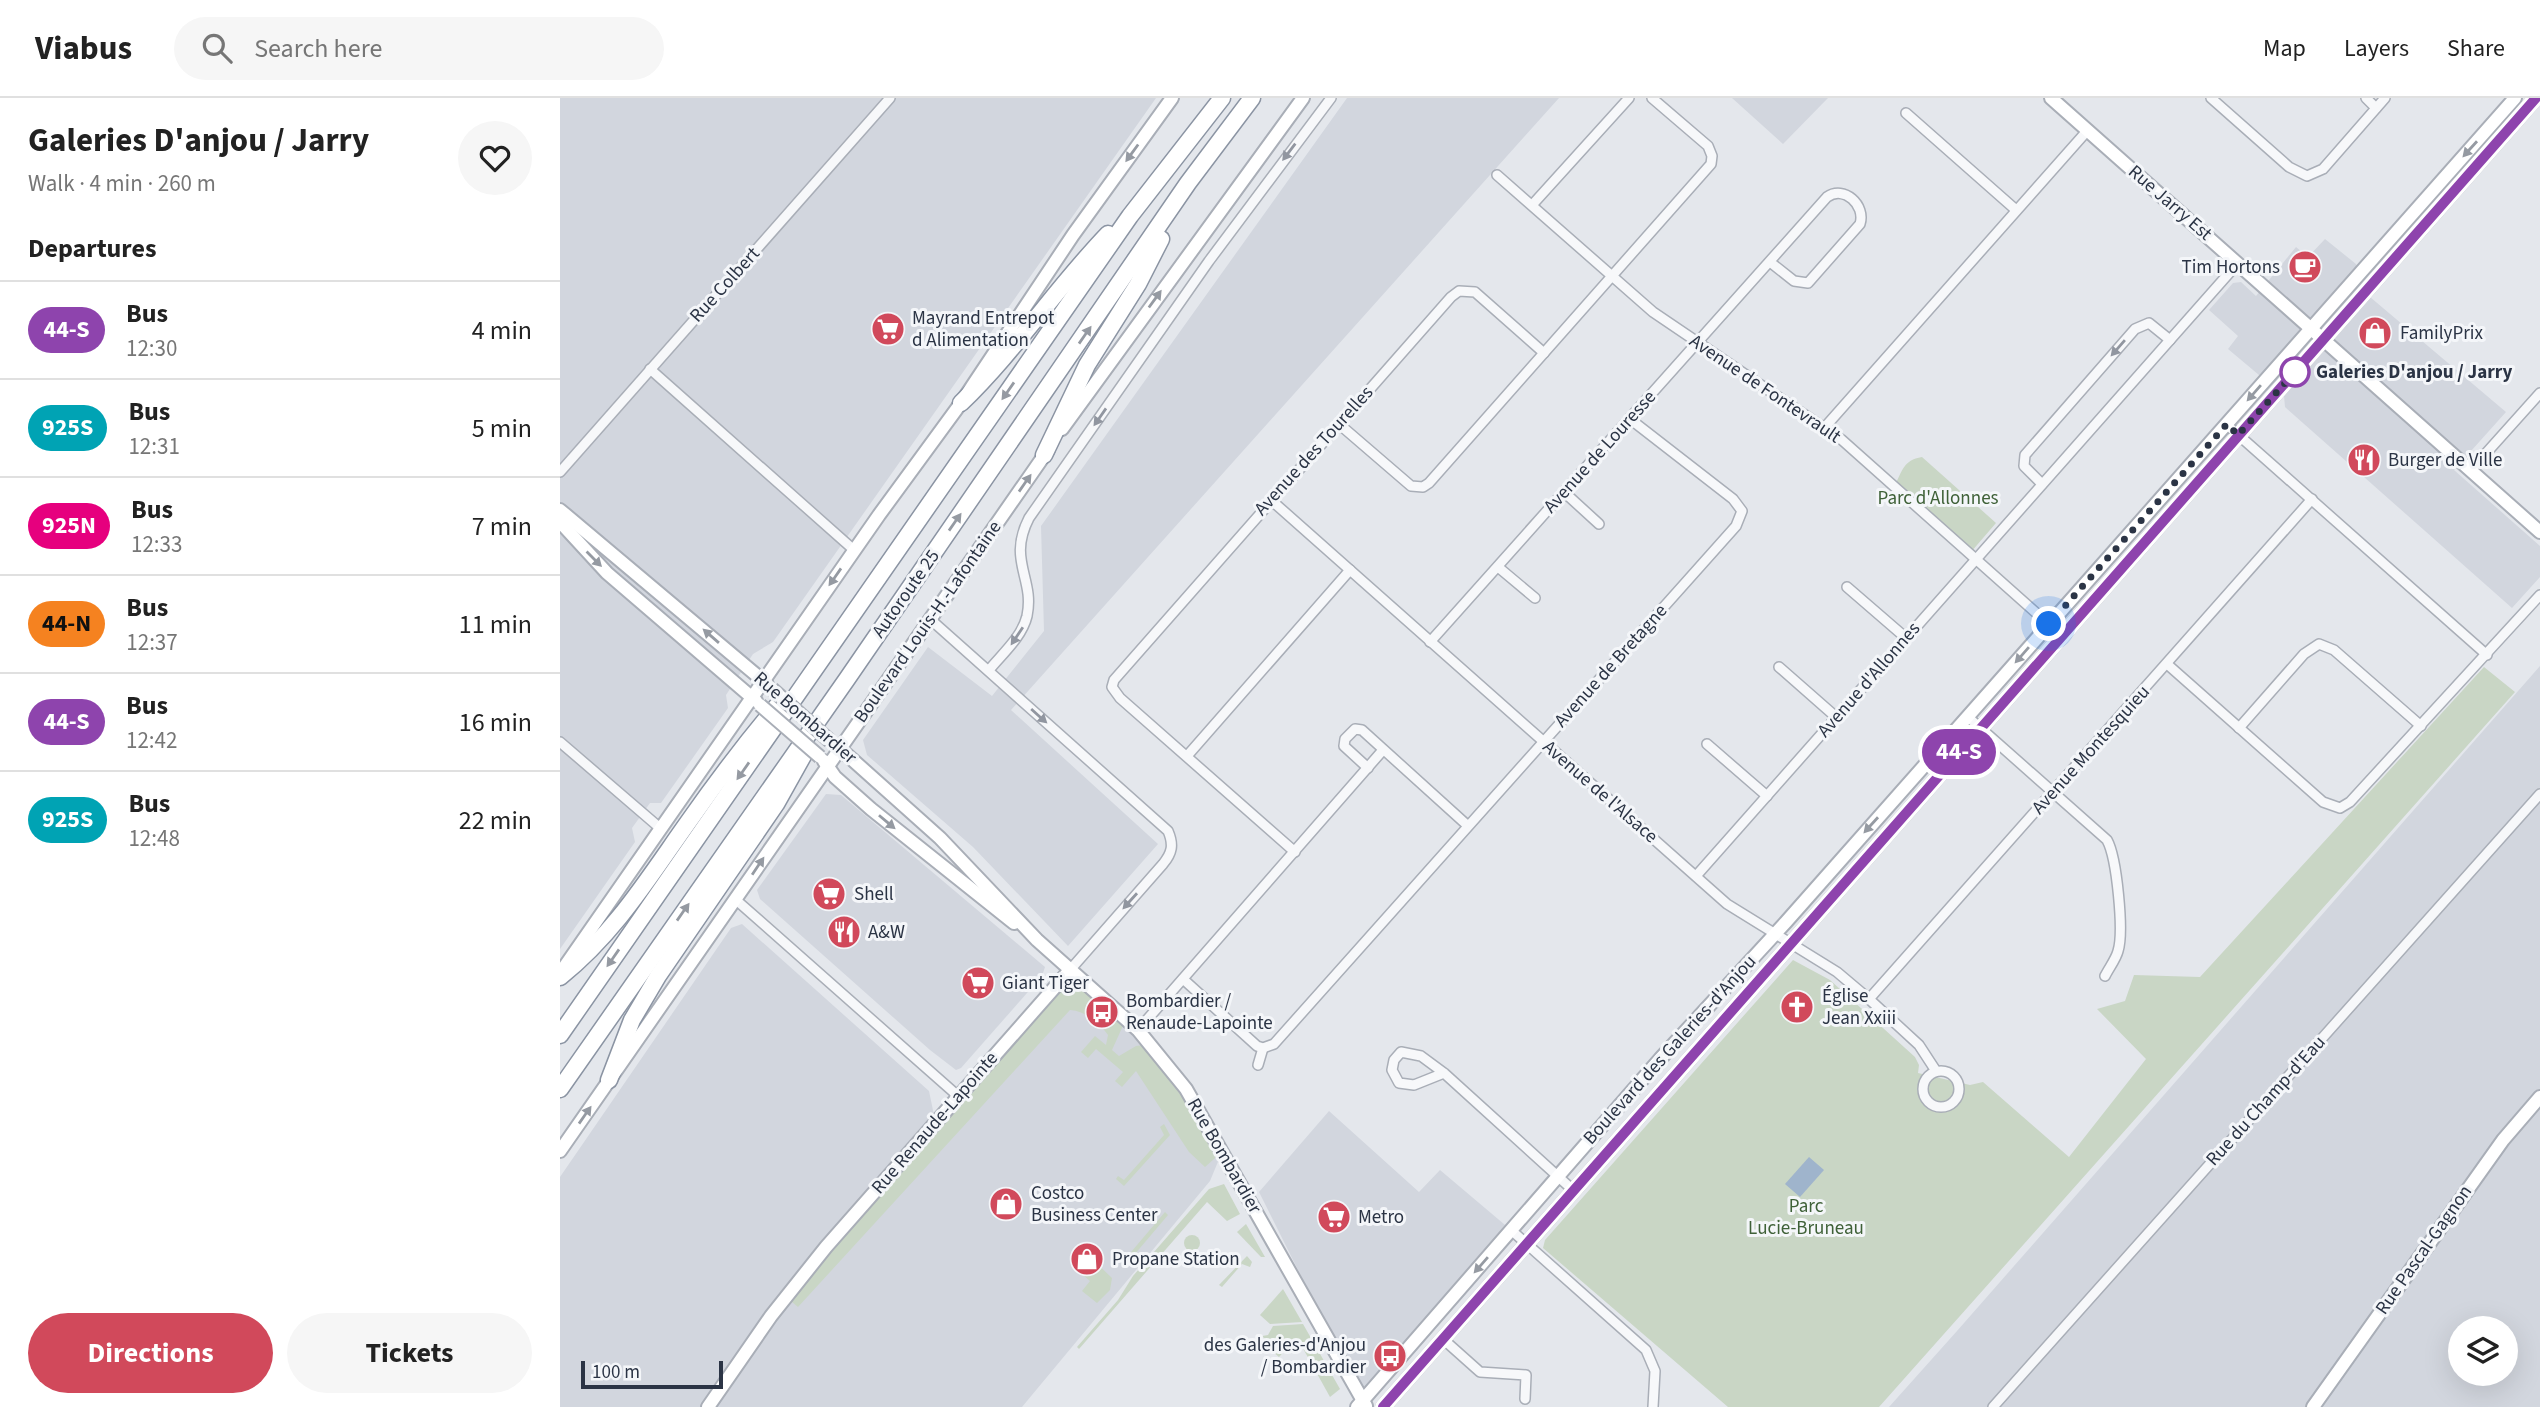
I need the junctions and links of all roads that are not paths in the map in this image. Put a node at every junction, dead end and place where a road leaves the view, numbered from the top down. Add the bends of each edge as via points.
1 (890, 98) edge
2 (1172, 98) edge
3 (1222, 98) edge
4 (1252, 98) edge
5 (1303, 98) edge
6 (1331, 98) edge
7 (1629, 98) edge
8 (1652, 98) edge
9 (2051, 98) edge
10 (2211, 98) edge
11 (2366, 98) edge
12 (2385, 98) edge
13 (2515, 98) edge
14 (2536, 98) edge
15 (2376, 108) junction
16 (1906, 113) dead end
17 (2087, 131) junction
18 (1497, 175) dead end
19 (1188, 183) junction
20 (1146, 195) junction
21 (1533, 204) junction
22 (2016, 210) junction
23 (1770, 262) junction
24 (2238, 263) junction
25 (1613, 276) junction
26 (2311, 329) junction
27 (2323, 339) junction
28 (2170, 340) junction
29 (1697, 344) junction
30 (1544, 353) junction
31 (650, 369) junction
32 (2540, 393) edge
33 (961, 403) junction
34 (1630, 419) junction
35 (1339, 424) junction
36 (2227, 424) junction
37 (1825, 427) junction
38 (2238, 435) junction
39 (1044, 455) junction
40 (2471, 470) junction
41 (560, 472) edge
42 (2042, 484) junction
43 (1564, 492) junction
44 (2312, 499) junction
45 (1271, 500) junction
46 (560, 510) edge
47 (560, 522) edge
48 (1599, 524) dead end
49 (2540, 532) edge
50 (854, 550) junction
51 (1975, 559) junction
52 (1498, 567) junction
53 (1350, 570) junction
54 (1847, 587) dead end
55 (2540, 595) edge
56 (1535, 598) dead end
57 (852, 615) junction
58 (930, 619) junction
59 (2049, 624) junction
60 (2061, 635) junction
61 (1906, 638) junction
62 (1430, 642) junction
63 (2487, 655) junction
64 (2167, 664) junction
65 (1779, 667) dead end
66 (989, 670) junction
67 (847, 679) junction
68 (767, 685) junction
69 (756, 701) junction
70 (1836, 716) junction
71 (1968, 717) junction
72 (2421, 726) junction
73 (1980, 728) junction
74 (2239, 728) junction
75 (1542, 742) junction
76 (560, 743) edge
77 (1707, 744) dead end
78 (835, 745) junction
79 (1383, 750) junction
80 (1187, 756) junction
81 (824, 761) junction
82 (1368, 768) junction
83 (2053, 792) junction
84 (2540, 794) edge
85 (1767, 796) junction
86 (1467, 825) junction
87 (660, 828) junction
88 (1295, 852) junction
89 (1696, 876) junction
90 (735, 899) junction
91 (1774, 934) junction
92 (1037, 940) junction
93 (1789, 943) junction
94 (1070, 970) junction
95 (560, 975) edge
96 (2105, 976) dead end
97 (1183, 979) junction
98 (1868, 999) junction
99 (1138, 1030) junction
100 (560, 1035) edge
101 (1263, 1048) junction
102 (1661, 1058) junction
103 (1258, 1065) dead end
104 (1936, 1071) junction
105 (1444, 1073) junction
106 (1678, 1073) junction
107 (609, 1080) junction
108 (560, 1089) edge
109 (958, 1096) junction
110 (2540, 1097) edge
111 (560, 1151) edge
112 (1558, 1177) junction
113 (1574, 1191) junction
114 (1511, 1230) junction
115 (1527, 1244) junction
116 (1443, 1339) junction
117 (1525, 1399) dead end
118 (1362, 1405) edge
119 (708, 1407) edge
120 (1383, 1407) edge
121 (1653, 1407) edge
122 (1993, 1407) edge
123 (2313, 1407) edge

1 - 31 street, Rue Colbert
2 -> 33 street via 1028,299
3 - 20 highway, Autoroute 25
4 - 19 highway, Autoroute 25
39 -> 5 street, Boulevard Louis-H.-Lafontaine
6 -> 66 street, Boulevard Louis-H.-Lafontaine via 1209,261 1029,518 1019,552 1027,615 1017,637
7 - 21 street
8 - 25 street via 1704,142 1712,156 1706,170
9 - 17 street, Rue Jarry Est
10 - 15 street via 2289,167 2307,176 2323,169
11 - 15 street
12 - 15 street
13 -> 26 street, Boulevard des Galeries-d'Anjou
14 - 27 street, Boulevard des Galeries-d'Anjou
16 - 22 street
17 - 22 street
17 - 24 street, Rue Jarry Est
18 - 21 street, Avenue de Fontevrault
19 - 39 highway via 1138,284 1087,365
67 -> 19 highway, Autoroute 25
20 - 33 highway via 1069,274 998,368
20 -> 57 highway, Autoroute 25
21 - 25 street, Avenue de Fontevrault
22 - 37 street
23 - 23 street, Avenue de Louresse via 1830,195 1843,194 1858,206 1860,224 1808,283 1794,281
23 - 29 street, Avenue de Louresse
24 - 26 street, Rue Jarry Est
24 - 28 street, Avenue d'Allonnes
25 - 29 street, Avenue de Fontevrault
25 - 30 street
26 - 27 street, Rue Jarry Est
26 -> 36 street, Boulevard des Galeries-d'Anjou
27 - 38 street, Boulevard des Galeries-d'Anjou
27 - 40 street, Rue Jarry Est
28 - 42 street, Avenue d'Allonnes
28 -> 42 street via 2149,323 2135,329 2025,455 2024,466
29 - 34 street, Avenue de Louresse
29 - 37 street, Avenue de Fontevrault
30 - 35 street, Avenue des Tourelles via 1475,292 1459,291
30 - 35 street via 1423,487 1406,482
31 - 41 street, Rue Colbert
31 - 50 street
32 - 40 street
33 - 50 street
34 - 43 street, Avenue de Louresse
34 - 75 street, Avenue de Bretagne via 1733,499 1742,511 1740,519
35 - 45 street, Avenue des Tourelles
36 - 38 street
36 - 59 street, Boulevard des Galeries-d'Anjou
37 - 51 street, Avenue de Fontevrault
38 - 44 street
38 - 60 street, Boulevard des Galeries-d'Anjou
58 -> 39 street, Boulevard Louis-H.-Lafontaine
40 - 49 street, Rue Jarry Est
42 - 51 street, Avenue d'Allonnes
43 - 48 street
43 - 52 street, Avenue de Louresse
44 - 63 street
44 - 64 street, Avenue Montesquieu
45 - 53 street, Avenue de l'Alsace
45 - 80 street, Avenue des Tourelles via 1114,680 1112,687 1120,698
68 -> 46 street, Rue Bombardier
47 -> 69 street, Rue Bombardier via 607,573
50 -> 68 street
51 - 59 street, Avenue de Fontevrault
51 - 61 street, Avenue d'Allonnes
52 - 56 street
52 - 62 street, Avenue de Louresse
53 - 62 street, Avenue de l'Alsace
53 - 80 street
54 - 61 street
55 - 63 street
57 - 95 highway via 725,769 593,951
57 -> 100 highway, Autoroute 25
58 - 66 street
58 - 78 street, Boulevard Louis-H.-Lafontaine
59 - 60 street, Avenue de Fontevrault
59 -> 71 street, Boulevard des Galeries-d'Anjou
60 - 73 street, Boulevard des Galeries-d'Anjou
61 - 70 street, Avenue d'Allonnes
62 - 75 street, Avenue de l'Alsace
63 - 72 street
64 - 74 street
64 - 83 street, Avenue Montesquieu
65 - 70 street
66 -> 94 street, Rue Renaude-Lapointe via 1168,831 1172,848 1163,864
67 - 107 highway via 776,804 632,1020
108 -> 67 highway, Autoroute 25
68 - 69 street
68 - 78 street, Rue Bombardier, bridge
69 - 81 street, Rue Bombardier, bridge
69 - 87 street
70 - 85 street, Avenue d'Allonnes
71 - 73 street
71 -> 91 street, Boulevard des Galeries-d'Anjou
72 - 74 street via 2350,802 2336,809
72 - 74 street via 2334,650 2319,644 2304,654
73 - 83 street
73 - 93 street, Boulevard des Galeries-d'Anjou
75 - 86 street, Avenue de Bretagne
75 - 89 street, Avenue de l'Alsace
76 - 87 street
77 - 85 street
78 - 81 street, Boulevard Louis-H.-Lafontaine
78 - 92 street, Rue Bombardier via 966,863
79 - 82 street
79 - 82 street via 1358,728 1345,739 1346,748
79 - 86 street
80 - 88 street
90 -> 81 street, Boulevard Louis-H.-Lafontaine
81 -> 92 street, Rue Bombardier via 871,809
82 - 88 street
83 - 96 street via 2107,840 2114,852 2119,949
83 - 98 street, Avenue Montesquieu
84 - 122 street, Rue du Champ-d'Eau
85 - 89 street, Avenue d'Allonnes
86 - 101 street, Avenue de Bretagne via 1274,1044
87 - 95 street
88 - 97 street
89 - 91 street, Avenue de l'Alsace via 1727,904
90 - 107 street, Boulevard Louis-H.-Lafontaine
90 - 109 street
91 - 93 street, Avenue de l'Alsace
91 - 102 street, Boulevard des Galeries-d'Anjou
92 - 94 street, Rue Bombardier
93 - 98 street, Avenue de l'Alsace via 1836,972
93 - 106 street, Boulevard des Galeries-d'Anjou
94 - 99 street, Rue Bombardier
94 - 109 street, Rue Renaude-Lapointe
97 - 99 street
97 - 101 street
98 - 104 street, Avenue de l'Alsace via 1919,1045
99 - 118 street, Rue Bombardier via 1186,1089
101 - 103 street
102 - 106 street
102 - 112 street, Boulevard des Galeries-d'Anjou
104 - 104 street, Avenue de l'Alsace via 1927,1078 1924,1094 1936,1106 1947,1106 1957,1099 1957,1081 1949,1072
105 - 105 street via 1410,1051 1398,1056 1392,1070 1399,1083 1408,1085
105 - 112 street
106 - 113 street, Boulevard des Galeries-d'Anjou
111 -> 107 street, Boulevard Louis-H.-Lafontaine
109 - 119 street, Rue Renaude-Lapointe via 801,1277
110 - 123 street, Rue Pascal-Gagnon via 2502,1140
112 - 113 street
112 - 114 street, Boulevard des Galeries-d'Anjou
113 - 115 street, Boulevard des Galeries-d'Anjou
114 - 115 street
114 -> 118 street, Boulevard des Galeries-d'Anjou
115 - 116 street, Boulevard des Galeries-d'Anjou
115 - 121 street via 1650,1355 1655,1371
116 - 117 street via 1480,1372 1526,1375
116 - 120 street, Boulevard des Galeries-d'Anjou

